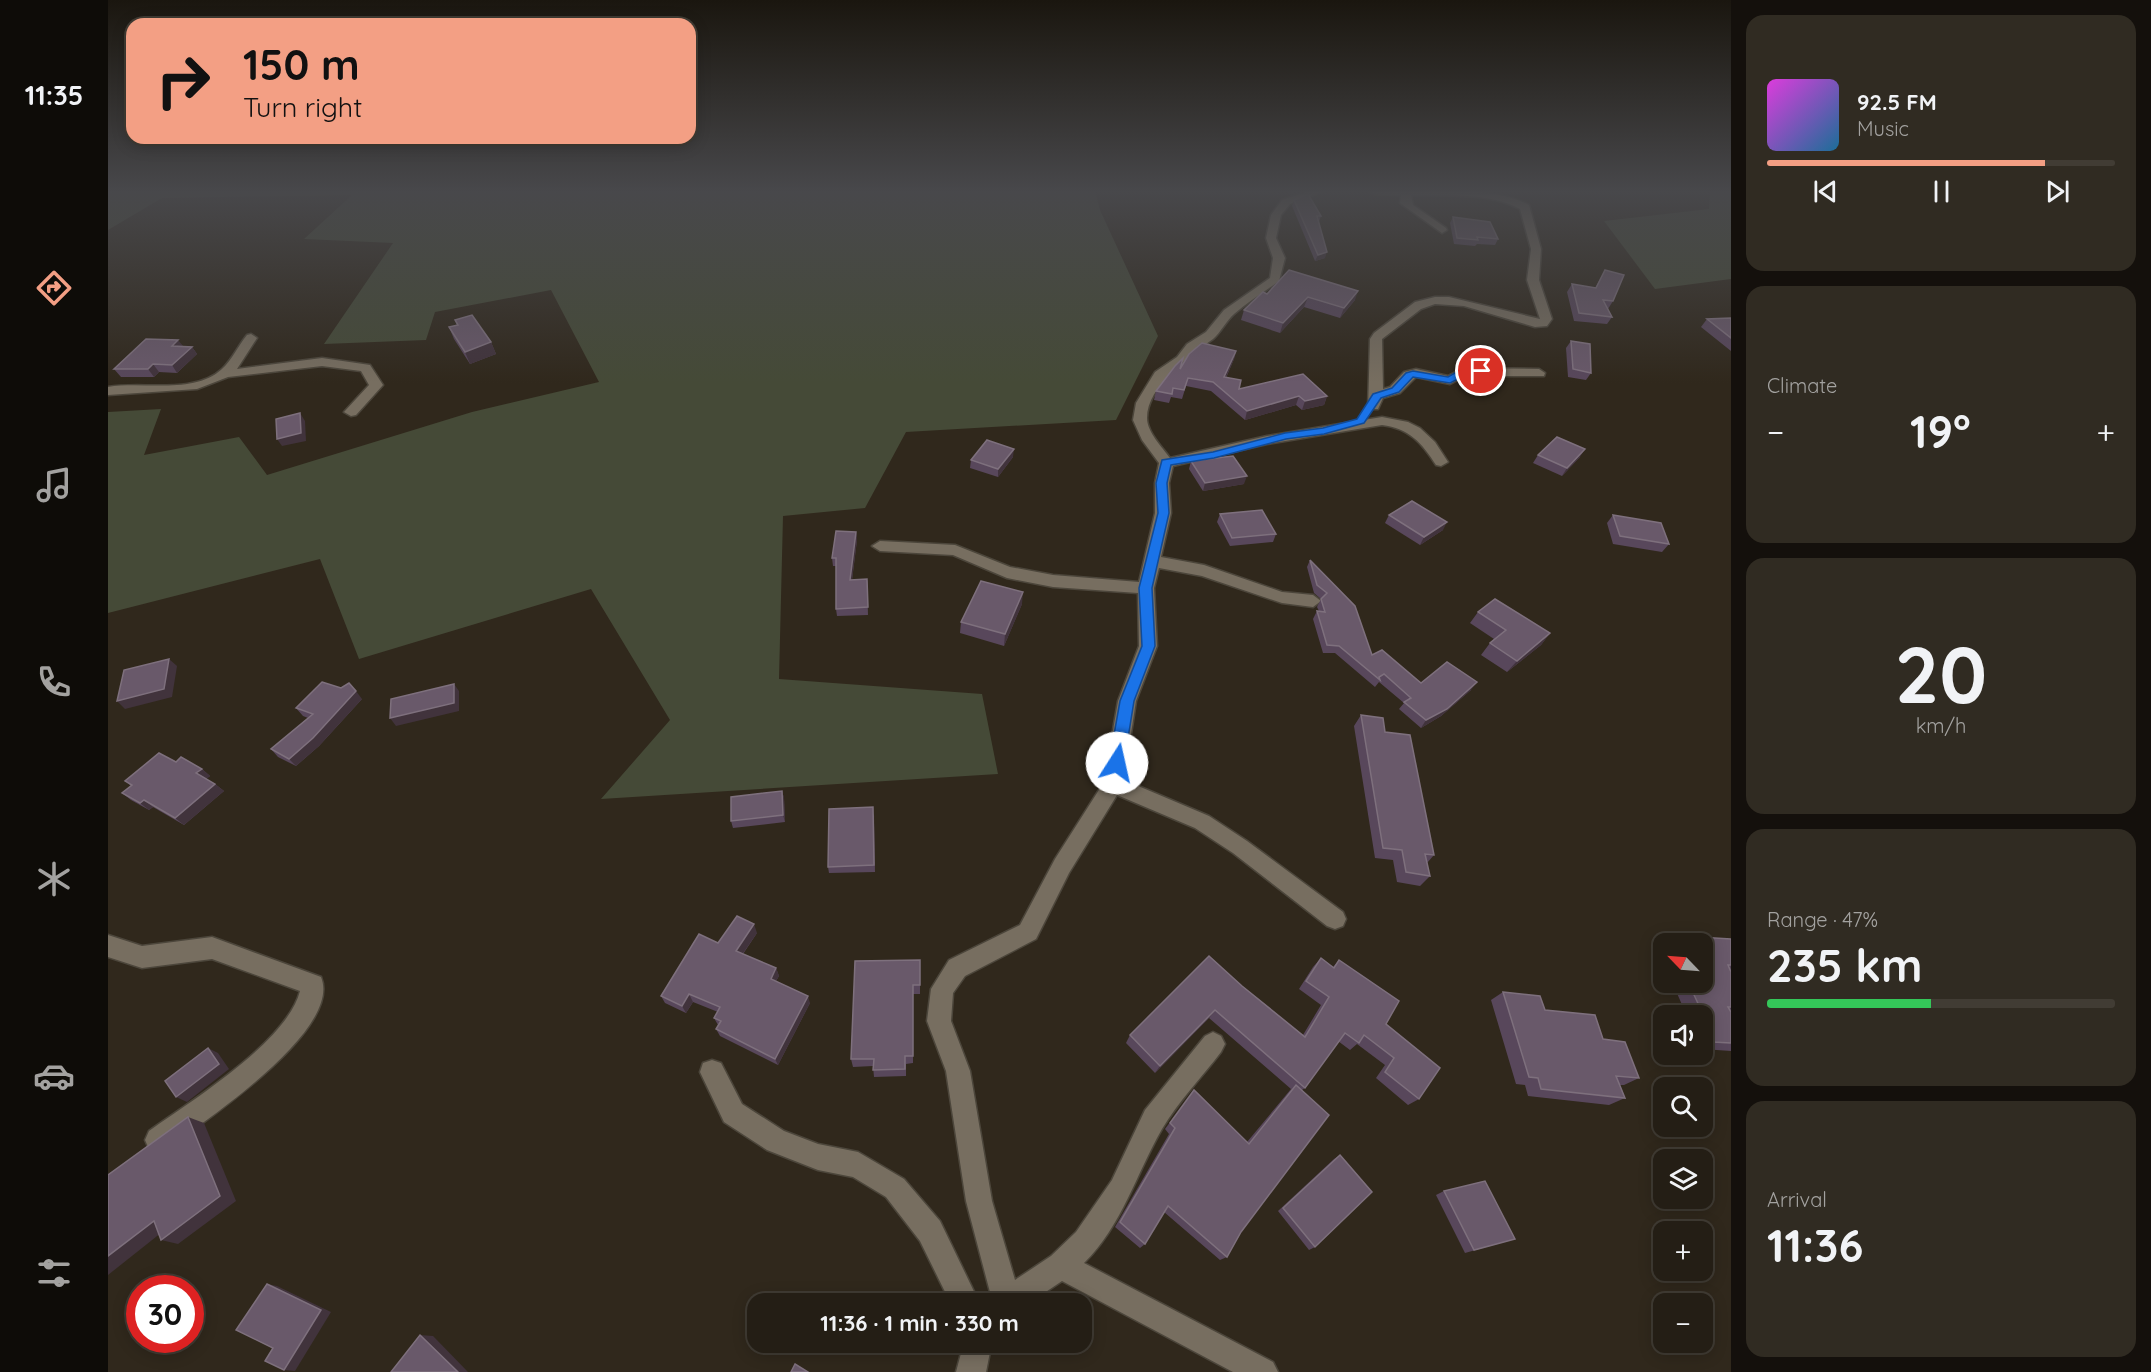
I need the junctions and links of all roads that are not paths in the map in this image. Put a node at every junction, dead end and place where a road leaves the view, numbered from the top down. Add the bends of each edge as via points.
1 (1278, 255) edge
2 (1535, 255) edge
3 (252, 338) dead end
4 (1539, 373) dead end
5 (224, 374) junction
6 (108, 391) edge
7 (1377, 396) junction
8 (351, 412) dead end
9 (1360, 421) junction
10 (1441, 462) dead end
11 (1166, 463) junction
12 (880, 546) dead end
13 (1153, 561) junction
14 (1146, 588) junction
15 (1313, 601) dead end
16 (1113, 784) junction
17 (1335, 919) dead end
18 (108, 946) edge
19 (1214, 1044) dead end
20 (712, 1072) dead end
21 (136, 1155) edge
22 (1061, 1266) junction
23 (961, 1293) edge
24 (1002, 1293) edge
25 (1017, 1293) edge
26 (975, 1353) edge
27 (971, 1372) edge
28 (1263, 1372) edge

1 - 11 street via 1275,279 1228,313 1210,335 1160,375 1143,403 1140,420
2 - 7 street via 1533,280 1546,319 1543,323 1464,303 1422,303 1376,339
3 - 5 street
4 - 7 street via 1463,372 1450,380 1416,373 1395,390
5 - 6 street via 212,381 183,387 142,386
5 - 8 street via 322,362 365,368 376,385
7 - 9 street
9 - 10 street via 1402,424 1426,438
9 - 11 street
11 - 13 street via 1163,513
12 - 14 street via 955,550 1007,572 1053,581
13 - 14 street
13 - 15 street via 1203,571 1265,595
14 - 16 street via 1148,646 1127,701
16 - 17 street via 1202,822
16 - 24 street via 1062,866 1028,932 957,968 942,989 939,1021 958,1071 979,1201
18 - 21 street via 142,957 212,948 313,986 308,1008 266,1059
19 - 22 street via 1154,1119 1120,1190 1086,1242
20 - 23 street via 733,1113 776,1141 818,1157 858,1165 895,1188 930,1231
22 - 25 street
22 - 28 street
26 - 27 street

